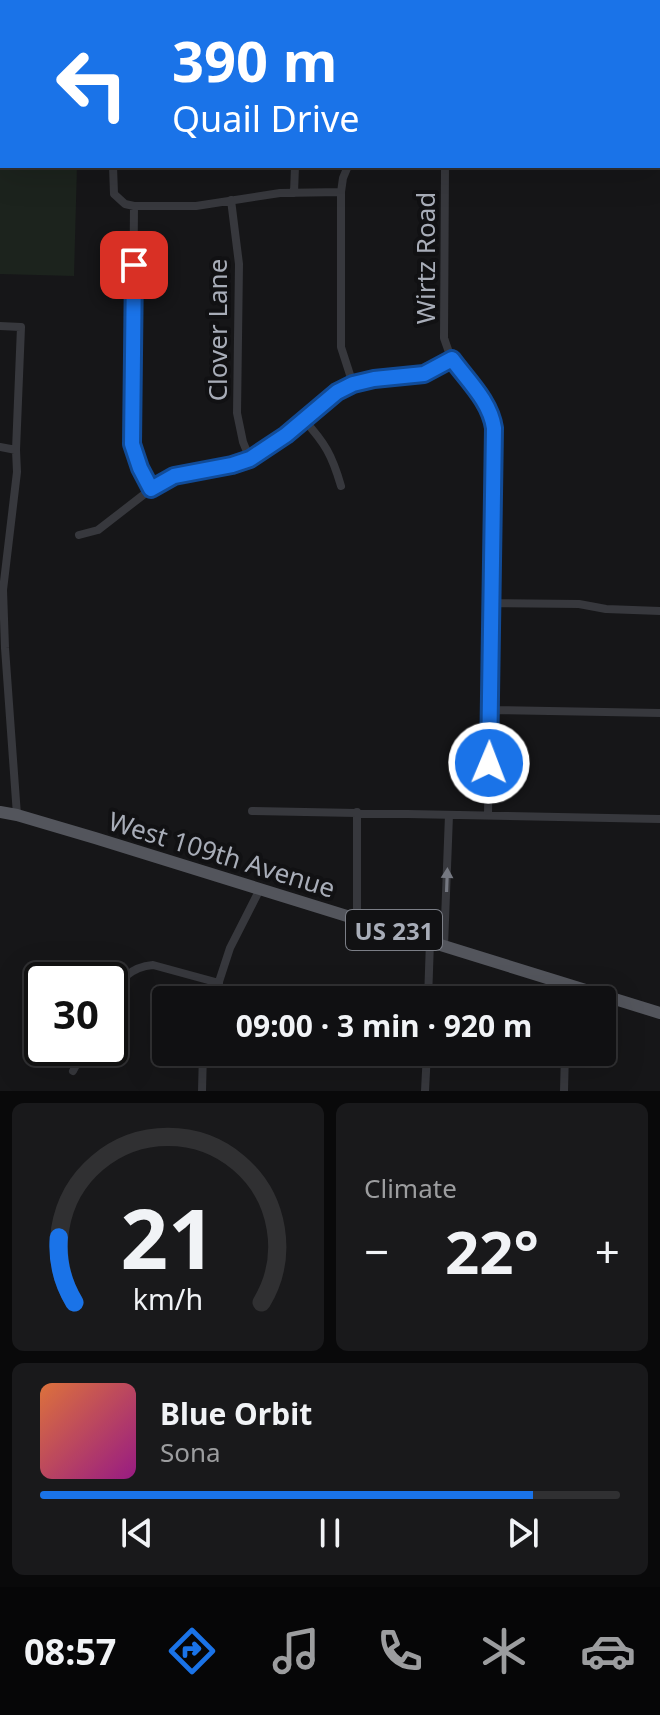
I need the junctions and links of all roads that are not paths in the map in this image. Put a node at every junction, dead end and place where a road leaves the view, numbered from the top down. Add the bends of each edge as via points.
1 (113, 168) edge
2 (295, 168) edge
3 (347, 168) edge
4 (445, 168) edge
5 (341, 192) junction
6 (294, 193) junction
7 (231, 200) junction
8 (134, 206) junction
9 (0, 326) edge
10 (452, 359) junction
11 (353, 384) junction
12 (304, 420) junction
13 (0, 447) edge
14 (16, 450) junction
15 (250, 459) junction
16 (341, 486) dead end
17 (151, 489) junction
18 (5, 534) edge
19 (79, 535) dead end
20 (491, 603) junction
21 (660, 611) edge
22 (2, 648) edge
23 (490, 710) junction
24 (660, 713) edge
25 (252, 811) dead end
26 (0, 812) edge
27 (357, 812) junction
28 (17, 815) junction
29 (449, 815) junction
30 (488, 815) junction
31 (660, 819) edge
32 (260, 889) junction
33 (357, 919) junction
34 (430, 941) junction
35 (444, 946) junction
36 (128, 974) edge
37 (219, 983) junction
38 (567, 984) joint
39 (218, 986) edge
40 (428, 986) edge
41 (660, 1013) edge
42 (76, 1066) edge
43 (203, 1066) edge
44 (426, 1066) edge
45 (565, 1066) edge
46 (73, 1071) dead end
47 (202, 1091) edge
48 (425, 1091) edge
49 (564, 1091) edge

1 - 8 street via 114,194
2 - 6 street
3 - 5 street
4 - 10 street, Wirtz Road via 443,321
5 - 6 street
5 - 11 street via 341,347
6 - 7 street
7 - 8 street
7 - 15 street, Clover Lane via 239,264 237,413
8 - 17 street via 132,444
9 - 14 street via 21,327
10 - 11 street via 424,374
10 - 20 street, Wirtz Road via 487,404 494,428
11 - 12 street
12 - 15 street
12 - 16 street via 325,444
13 - 14 street
14 - 18 street
15 - 17 street via 174,476
17 - 19 street via 98,530
18 - 22 street
20 - 21 street
20 - 23 street, Wirtz Road
22 - 28 street
23 - 24 street
23 - 30 street, Wirtz Road
25 - 27 street
26 - 28 main road, West 109th Avenue / US 231
27 - 29 street
27 - 33 street
28 - 32 main road, West 109th Avenue / US 231
29 - 30 street
35 -> 29 street
30 - 31 street
32 - 33 main road, West 109th Avenue / US 231
32 - 37 street
33 - 34 main road, West 109th Avenue / US 231
34 - 35 main road, West 109th Avenue / US 231
34 - 40 street
35 - 38 main road, West 109th Avenue / US 231
36 - 37 street via 153,965
37 - 39 street
38 - 41 main road, West 109th Avenue / US 231
42 - 46 street
43 - 47 street
44 - 48 street
45 - 49 street

